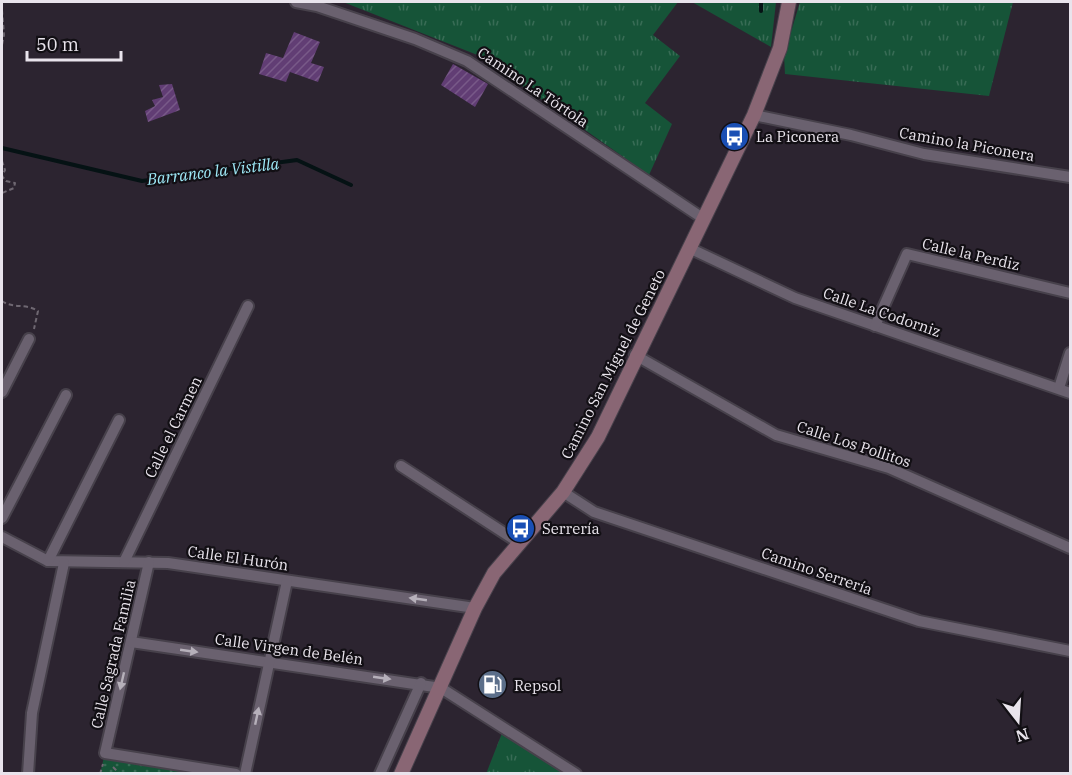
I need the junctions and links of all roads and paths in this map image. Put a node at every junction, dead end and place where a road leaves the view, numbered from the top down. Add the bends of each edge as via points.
1 (296, 2) edge
2 (789, 2) edge
3 (2, 10) edge
4 (2, 45) edge
5 (754, 115) junction
6 (2, 161) edge
7 (1071, 177) edge
8 (2, 193) edge
9 (704, 219) junction
10 (689, 248) junction
11 (1071, 293) edge
12 (2, 301) edge
13 (248, 306) dead end
14 (874, 326) junction
15 (29, 339) joint
16 (1071, 353) edge
17 (635, 355) junction
18 (1059, 388) junction
19 (2, 392) edge
20 (1071, 393) edge
21 (66, 396) dead end
22 (119, 420) dead end
23 (400, 466) dead end
24 (563, 492) junction
25 (2, 518) edge
26 (2, 537) edge
27 (518, 542) junction
28 (1071, 548) edge
29 (48, 561) junction
30 (124, 562) junction
31 (149, 562) junction
32 (64, 563) junction
33 (287, 580) junction
34 (475, 608) junction
35 (131, 642) junction
36 (1071, 651) edge
37 (268, 662) junction
38 (421, 683) junction
39 (441, 688) junction
40 (105, 755) junction
41 (28, 774) edge
42 (100, 774) edge
43 (236, 774) edge
44 (245, 774) edge
45 (380, 774) edge
46 (401, 774) edge
47 (576, 774) edge

1 - 9 street, Camino La Tórtola via 415,39 467,61
2 - 5 main road, Camino San Miguel de Geneto via 780,48
3 - 4 path
5 - 7 street, Camino la Piconera via 924,154
5 - 9 main road, Camino San Miguel de Geneto
6 - 8 path via 2,176 15,183 14,188
9 - 10 main road, Camino San Miguel de Geneto
10 - 14 street, Calle La Codorniz via 795,298
10 - 17 main road, Camino San Miguel de Geneto
11 - 14 street, Calle la Perdiz via 907,254
12 - 15 path via 7,305 30,305 38,311
13 - 30 street, Calle el Carmen
14 - 18 street, Calle La Codorniz
15 - 19 street
16 - 18 street
17 - 24 main road, Camino San Miguel de Geneto via 598,437
17 - 28 street, Calle Los Pollitos via 776,435 889,468
18 - 20 street, Calle La Codorniz
21 - 25 street
22 - 29 street
23 - 27 street
24 - 27 main road, Camino San Miguel de Geneto
24 - 36 street, Camino Serrería via 594,512 919,621
26 - 29 street, Calle El Hurón
27 - 34 main road, Camino San Miguel de Geneto via 494,573
29 - 32 street, Calle El Hurón
30 - 31 street, Calle El Hurón
30 - 32 street, Calle El Hurón
31 - 33 street, Calle El Hurón
31 - 35 street, Calle Sagrada Familia
32 - 41 street via 32,713
34 -> 33 street, Calle El Hurón
33 - 37 street
34 - 39 main road, Camino San Miguel de Geneto
35 -> 37 street, Calle Virgen de Belén
35 -> 40 street, Calle Sagrada Familia
37 -> 38 street, Calle Virgen de Belén
44 -> 37 street
38 - 39 street, Calle Virgen de Belén
38 - 45 street
39 - 46 main road, Camino San Miguel de Geneto
39 - 47 street, Calle Virgen de Belén
40 - 42 path
40 - 43 street

